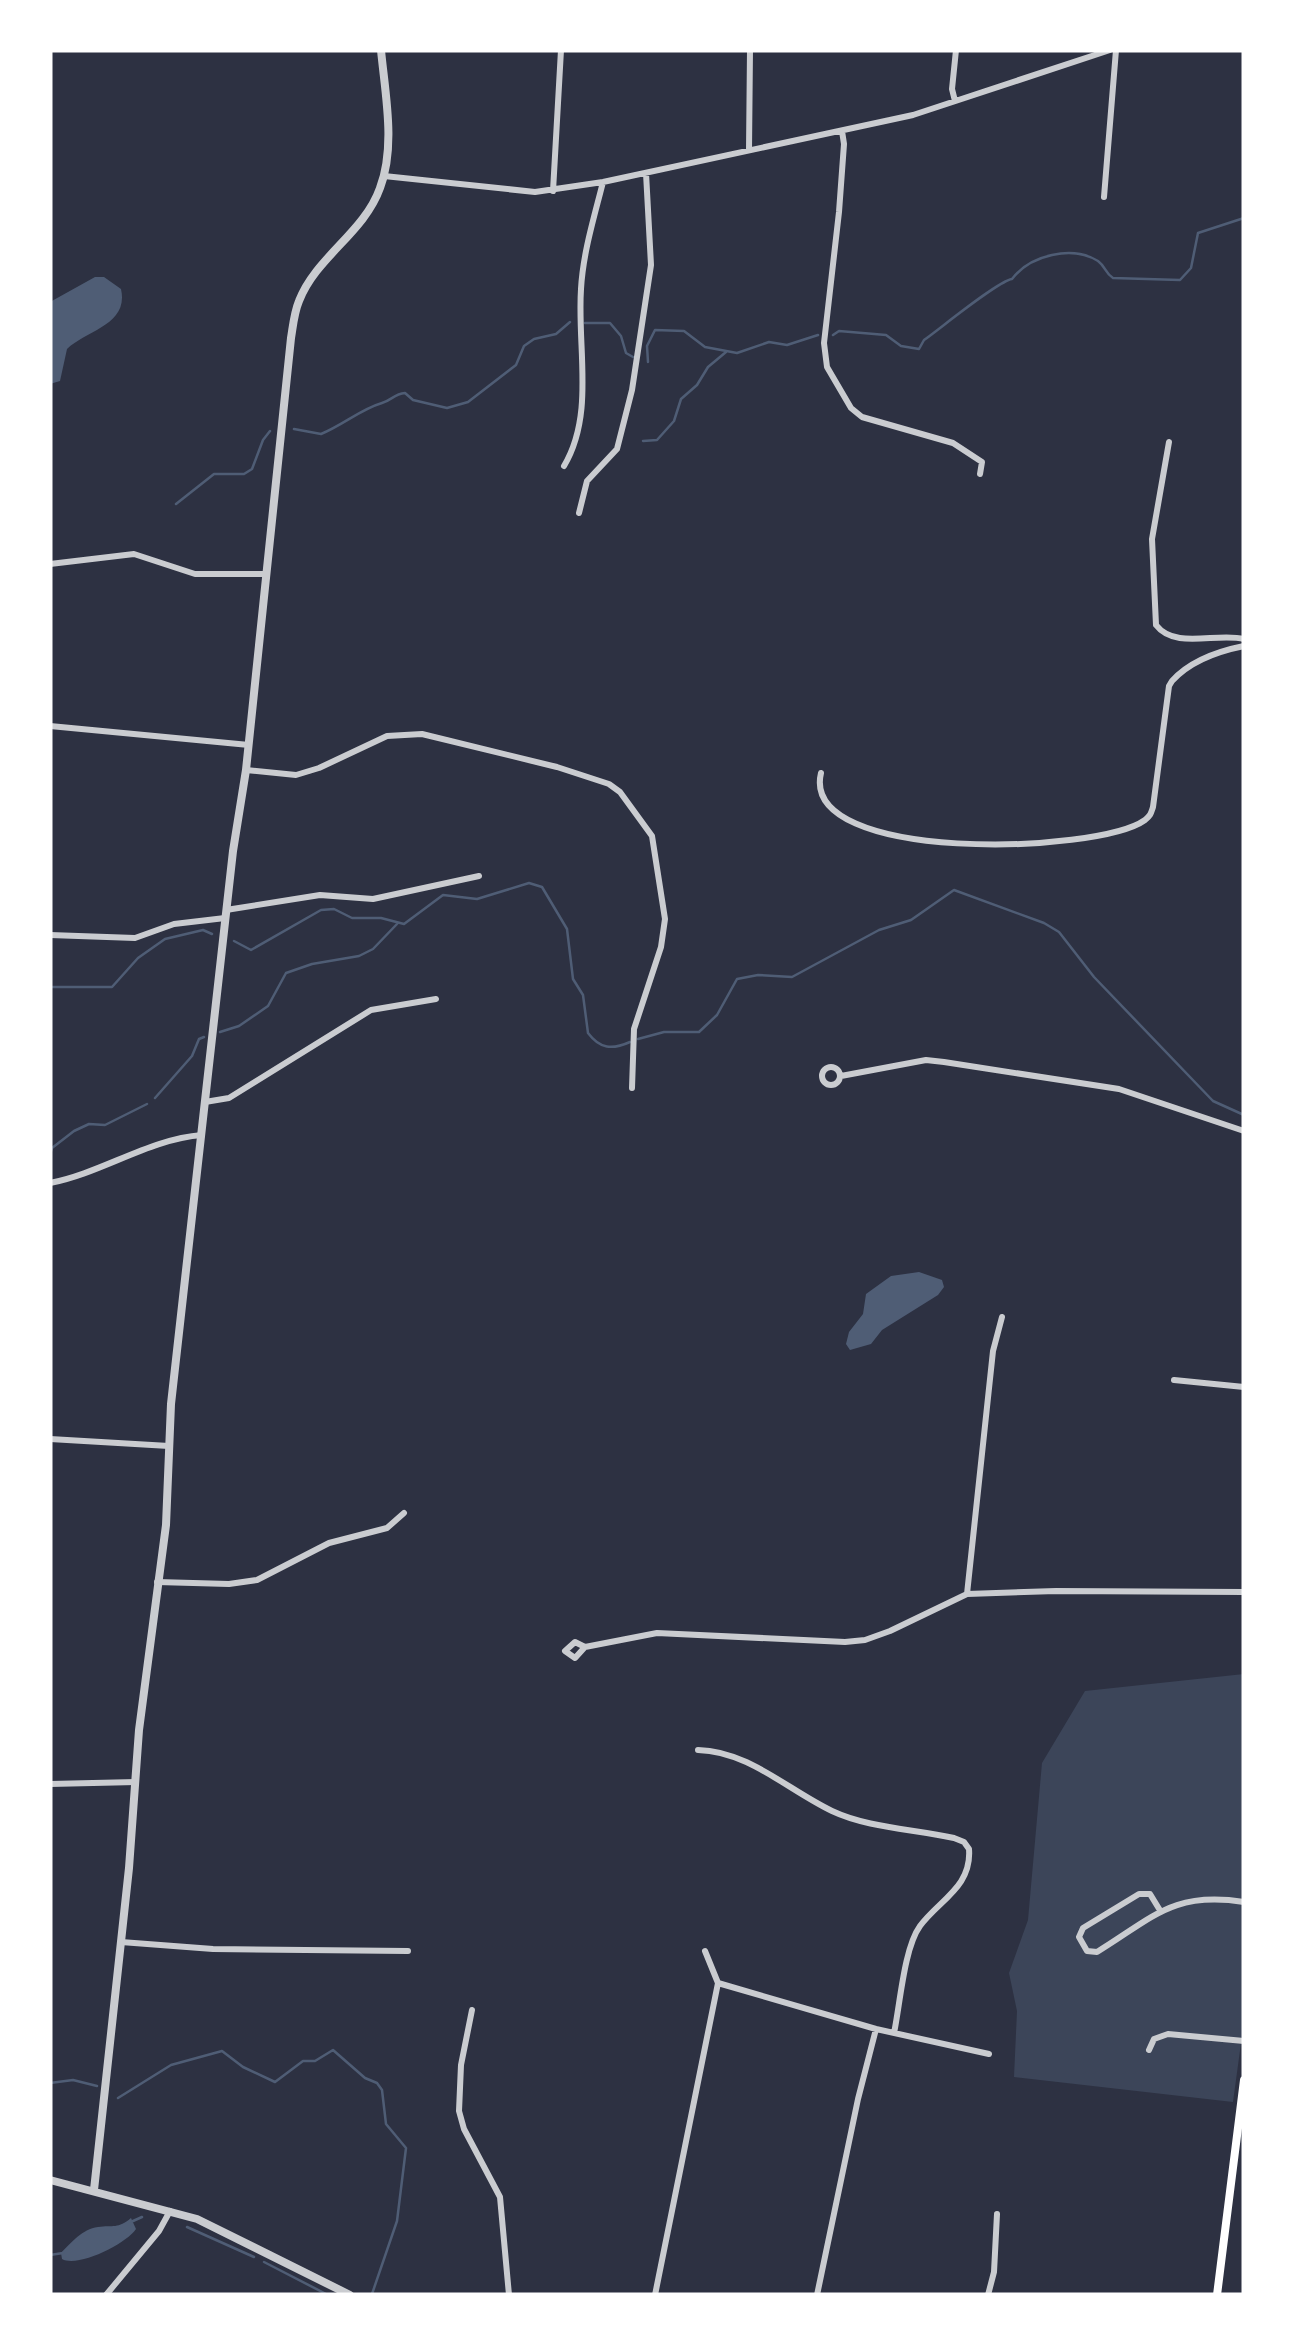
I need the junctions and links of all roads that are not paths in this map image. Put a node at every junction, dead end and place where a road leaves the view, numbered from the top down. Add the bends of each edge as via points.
1 (381, 50) edge
2 (561, 50) edge
3 (750, 50) edge
4 (956, 50) edge
5 (1113, 50) edge
6 (955, 100) junction
7 (842, 131) junction
8 (749, 150) junction
9 (646, 173) junction
10 (384, 176) junction
11 (603, 182) junction
12 (554, 191) junction
13 (1104, 197) dead end
14 (1169, 442) dead end
15 (564, 466) dead end
16 (980, 474) dead end
17 (579, 513) dead end
18 (50, 564) edge
19 (266, 574) junction
20 (1244, 643) edge
21 (50, 726) edge
22 (249, 745) junction
23 (246, 770) junction
24 (821, 772) dead end
25 (479, 876) dead end
26 (226, 914) junction
27 (50, 935) edge
28 (436, 999) dead end
29 (840, 1076) dead end
30 (632, 1088) dead end
31 (205, 1102) junction
32 (1244, 1131) edge
33 (202, 1135) junction
34 (50, 1183) edge
35 (1002, 1318) dead end
36 (1174, 1380) dead end
37 (1244, 1387) edge
38 (50, 1439) edge
39 (171, 1446) junction
40 (404, 1513) dead end
41 (158, 1582) junction
42 (1244, 1592) edge
43 (967, 1594) junction
44 (586, 1647) dead end
45 (698, 1750) dead end
46 (136, 1782) junction
47 (50, 1784) edge
48 (1244, 1902) edge
49 (1161, 1912) junction
50 (122, 1942) junction
51 (408, 1951) dead end
52 (705, 1951) dead end
53 (718, 1983) junction
54 (472, 2010) dead end
55 (876, 2029) junction
56 (894, 2033) junction
57 (1244, 2041) edge
58 (1150, 2050) dead end
59 (989, 2054) dead end
60 (1244, 2080) edge
61 (1242, 2114) edge
62 (50, 2180) edge
63 (94, 2190) junction
64 (170, 2210) junction
65 (997, 2214) dead end
66 (106, 2295) edge
67 (350, 2295) edge
68 (509, 2295) edge
69 (655, 2295) edge
70 (817, 2295) edge
71 (988, 2295) edge
72 (1217, 2295) edge

1 - 10 street
2 - 12 street
3 - 8 street
4 - 6 street
5 - 6 street
5 - 13 street
6 - 7 street
7 - 8 street
7 - 16 street via 826,368 856,414 962,447 982,462
8 - 9 street
9 - 11 street
9 - 17 street via 651,265 632,390 617,450 587,481
10 - 12 street
10 - 19 street via 371,208 299,302
11 - 12 street
11 - 15 street via 581,284 581,417
14 - 20 street via 1152,538 1156,625 1180,639 1224,636
18 - 19 street via 134,554 195,574
19 - 22 street
20 - 24 street via 1204,659 1168,686 1153,807 1131,825 1038,842 925,840 844,819 823,796
21 - 22 street
22 - 23 street
23 - 26 street
23 - 30 street via 296,775 387,736 422,734 615,788 655,847 665,920 640,1004
25 - 26 street via 373,900 320,895
26 - 27 street via 135,938
26 - 31 street
28 - 31 street via 371,1010 229,1098
29 - 32 street via 944,1062 1118,1089
31 - 33 street
33 - 34 street via 181,1136
33 - 39 street
35 - 43 street
36 - 37 street
38 - 39 street
39 - 41 street
40 - 41 street via 387,1528 329,1543 256,1580
41 - 46 street
42 - 43 street
43 - 44 street via 865,1640 656,1633
45 - 56 street via 733,1757 834,1812 964,1842 964,1880 918,1928
46 - 47 street
46 - 50 street
48 - 49 street via 1206,1897
49 - 49 street via 1097,1952 1079,1938 1083,1928 1139,1894 1150,1894
50 - 51 street
50 - 63 street
52 - 53 street
53 - 55 street
53 - 69 street
54 - 68 street via 459,2110 500,2197
55 - 56 street
55 - 70 street
56 - 59 street
57 - 58 street via 1168,2034 1154,2039
60 - 61 main road
61 - 72 main road
62 - 63 street
63 - 64 street
64 - 66 street
64 - 67 street
65 - 71 street

